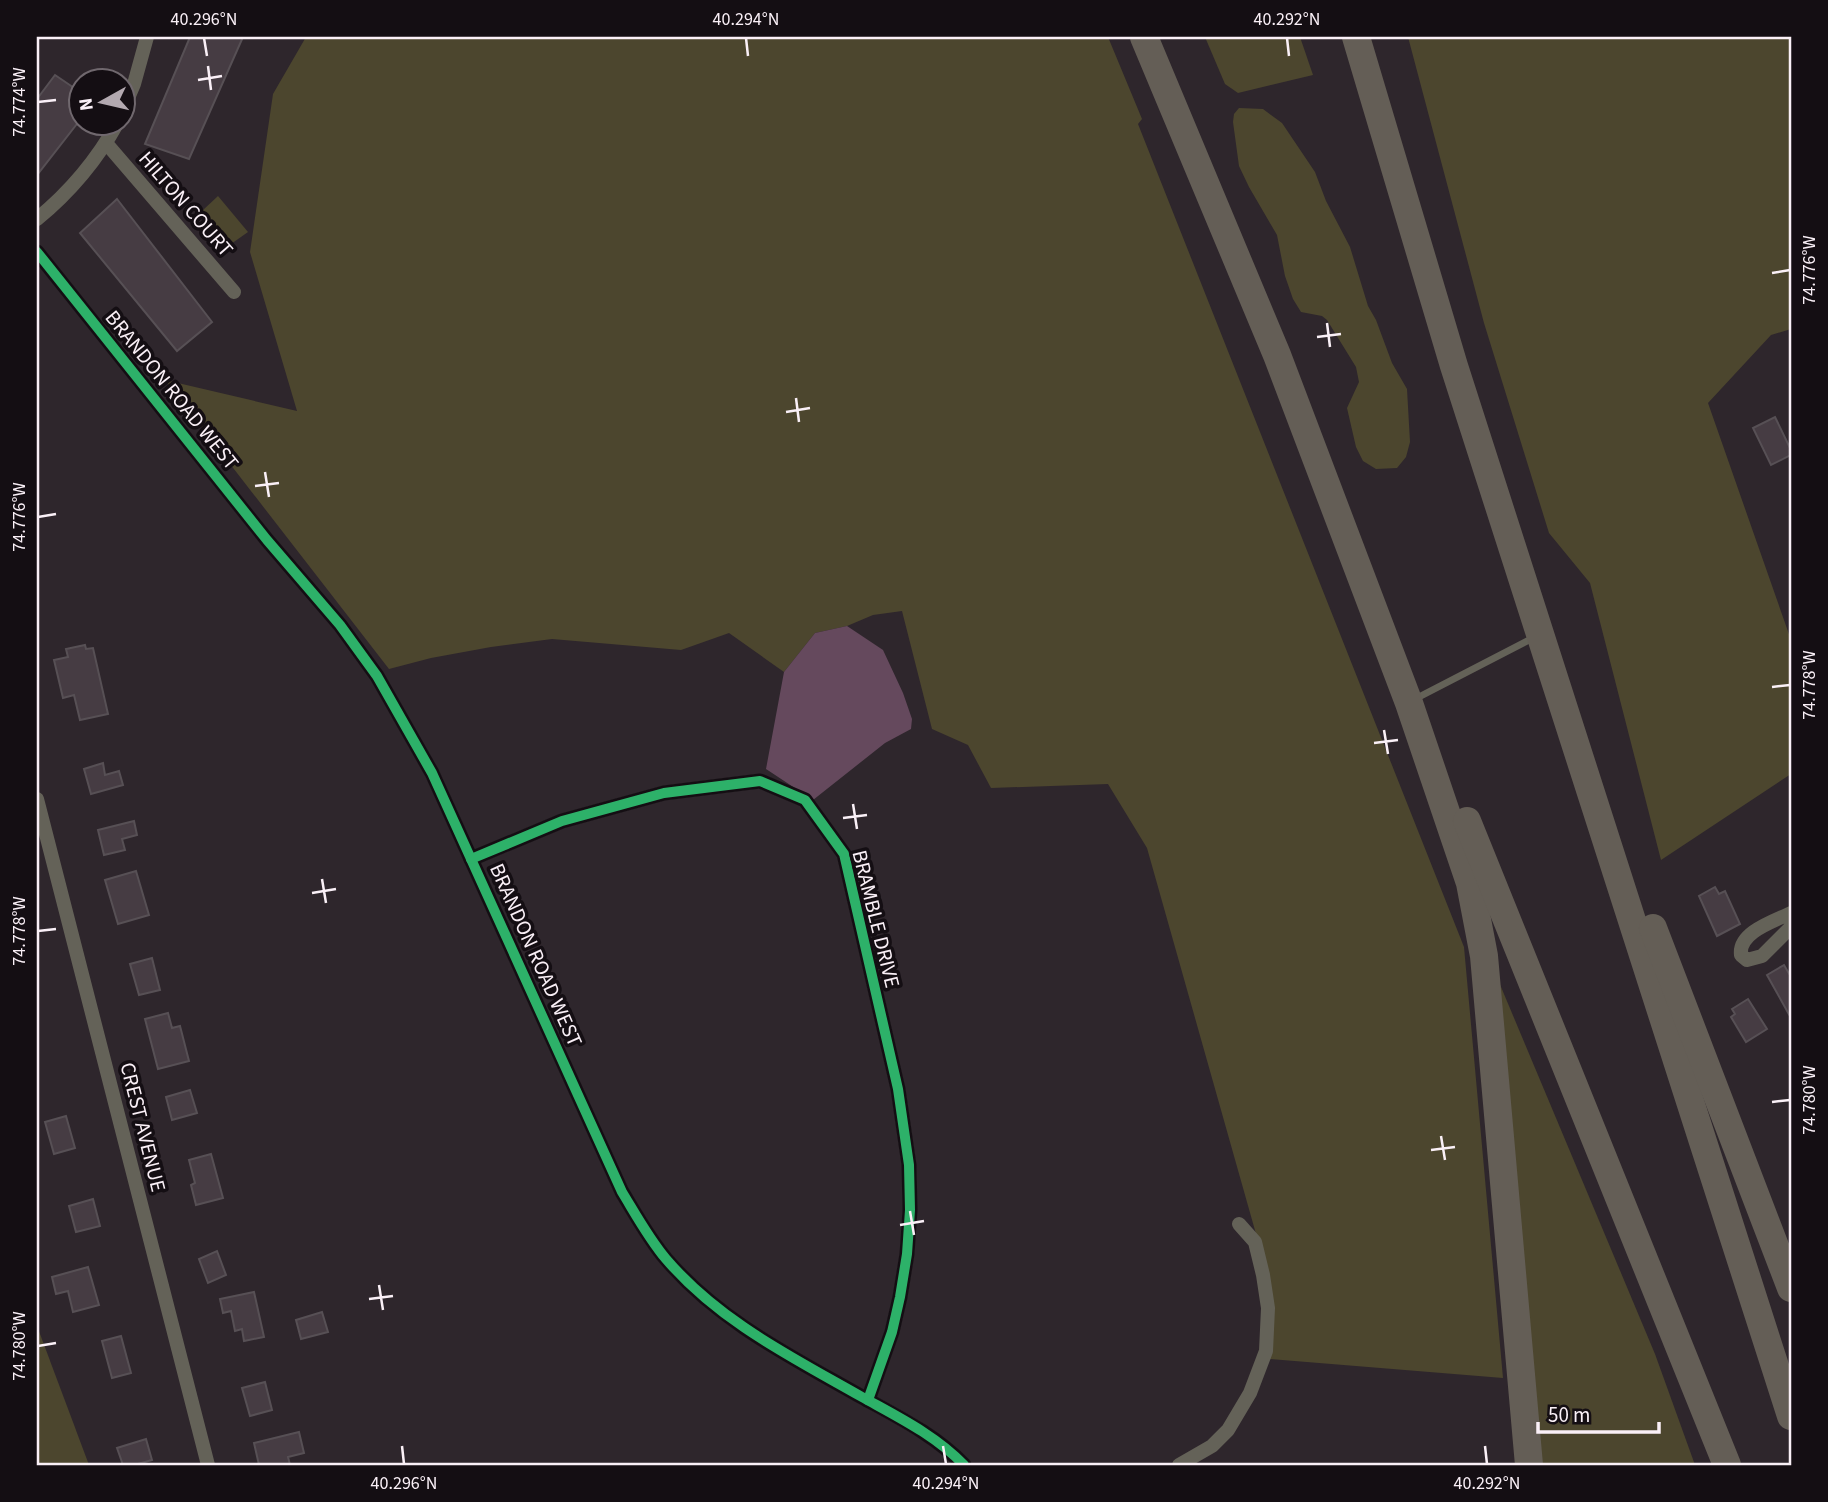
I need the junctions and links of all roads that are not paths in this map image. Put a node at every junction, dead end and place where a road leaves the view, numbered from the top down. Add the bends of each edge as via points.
1 (147, 37) edge
2 (1144, 37) edge
3 (1356, 37) edge
4 (136, 77) edge
5 (110, 136) edge
6 (106, 143) junction
7 (37, 219) edge
8 (37, 252) edge
9 (234, 292) dead end
10 (1493, 487) junction
11 (1540, 634) junction
12 (1409, 703) junction
13 (37, 799) edge
14 (471, 859) junction
15 (1791, 913) edge
16 (1791, 927) edge
17 (1239, 1224) dead end
18 (1791, 1288) edge
19 (868, 1400) junction
20 (1791, 1416) edge
21 (208, 1465) edge
22 (964, 1465) edge
23 (1179, 1465) edge
24 (1529, 1465) edge
25 (1727, 1465) edge

1 - 4 street
2 - 12 highway via 1277,355
3 - 10 highway
5 - 6 street
6 - 7 street via 77,182
6 - 9 street, HILTON COURT
8 - 14 street, BRANDON ROAD WEST via 340,625 402,717
10 - 11 highway
10 - 18 highway
11 - 12 lane
11 - 20 highway
12 - 24 highway via 1470,883 1479,923
12 - 25 highway via 1434,742
13 - 21 street, CREST AVENUE
14 - 19 street, BRANDON ROAD WEST via 622,1192 647,1234 716,1309
14 - 19 street, BRAMBLE DRIVE via 562,821 664,793 760,781 805,800 844,854 898,1089 909,1165 909,1221 900,1297
15 - 16 street via 1752,934 1742,944 1741,955 1747,960 1758,958
17 - 23 street via 1255,1242 1263,1275 1268,1308 1266,1351 1251,1393 1228,1430 1212,1446
19 - 22 street, BRANDON ROAD WEST via 930,1436

